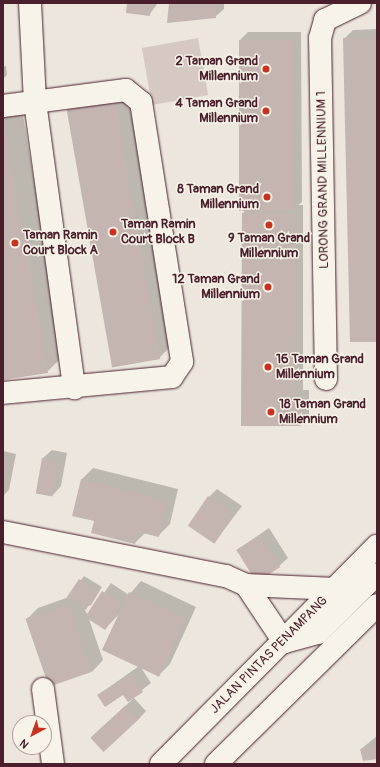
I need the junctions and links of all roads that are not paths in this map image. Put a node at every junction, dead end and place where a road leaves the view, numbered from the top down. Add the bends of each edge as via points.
1 (30, 3) edge
2 (360, 3) edge
3 (34, 102) junction
4 (3, 106) edge
5 (326, 379) dead end
6 (74, 388) junction
7 (3, 393) edge
8 (3, 532) edge
9 (377, 546) edge
10 (377, 574) edge
11 (246, 586) junction
12 (336, 589) junction
13 (377, 605) edge
14 (284, 642) junction
15 (43, 689) dead end
16 (52, 764) edge
17 (162, 764) edge
18 (216, 764) edge

1 - 3 street
2 - 5 street, LORONG GRAND MILLENNIUM 1 via 325,20 320,38
3 - 4 street
3 - 6 street
3 - 6 street via 126,90 141,102 182,362 172,377
6 - 7 street
8 - 11 street via 226,576
9 - 12 street, JALAN PINTAS PENAMPANG
10 - 14 street via 318,633
11 - 12 street
11 - 14 street
12 - 14 street, JALAN PINTAS PENAMPANG
13 - 18 street
14 - 17 street, JALAN PINTAS PENAMPANG
15 - 16 street

